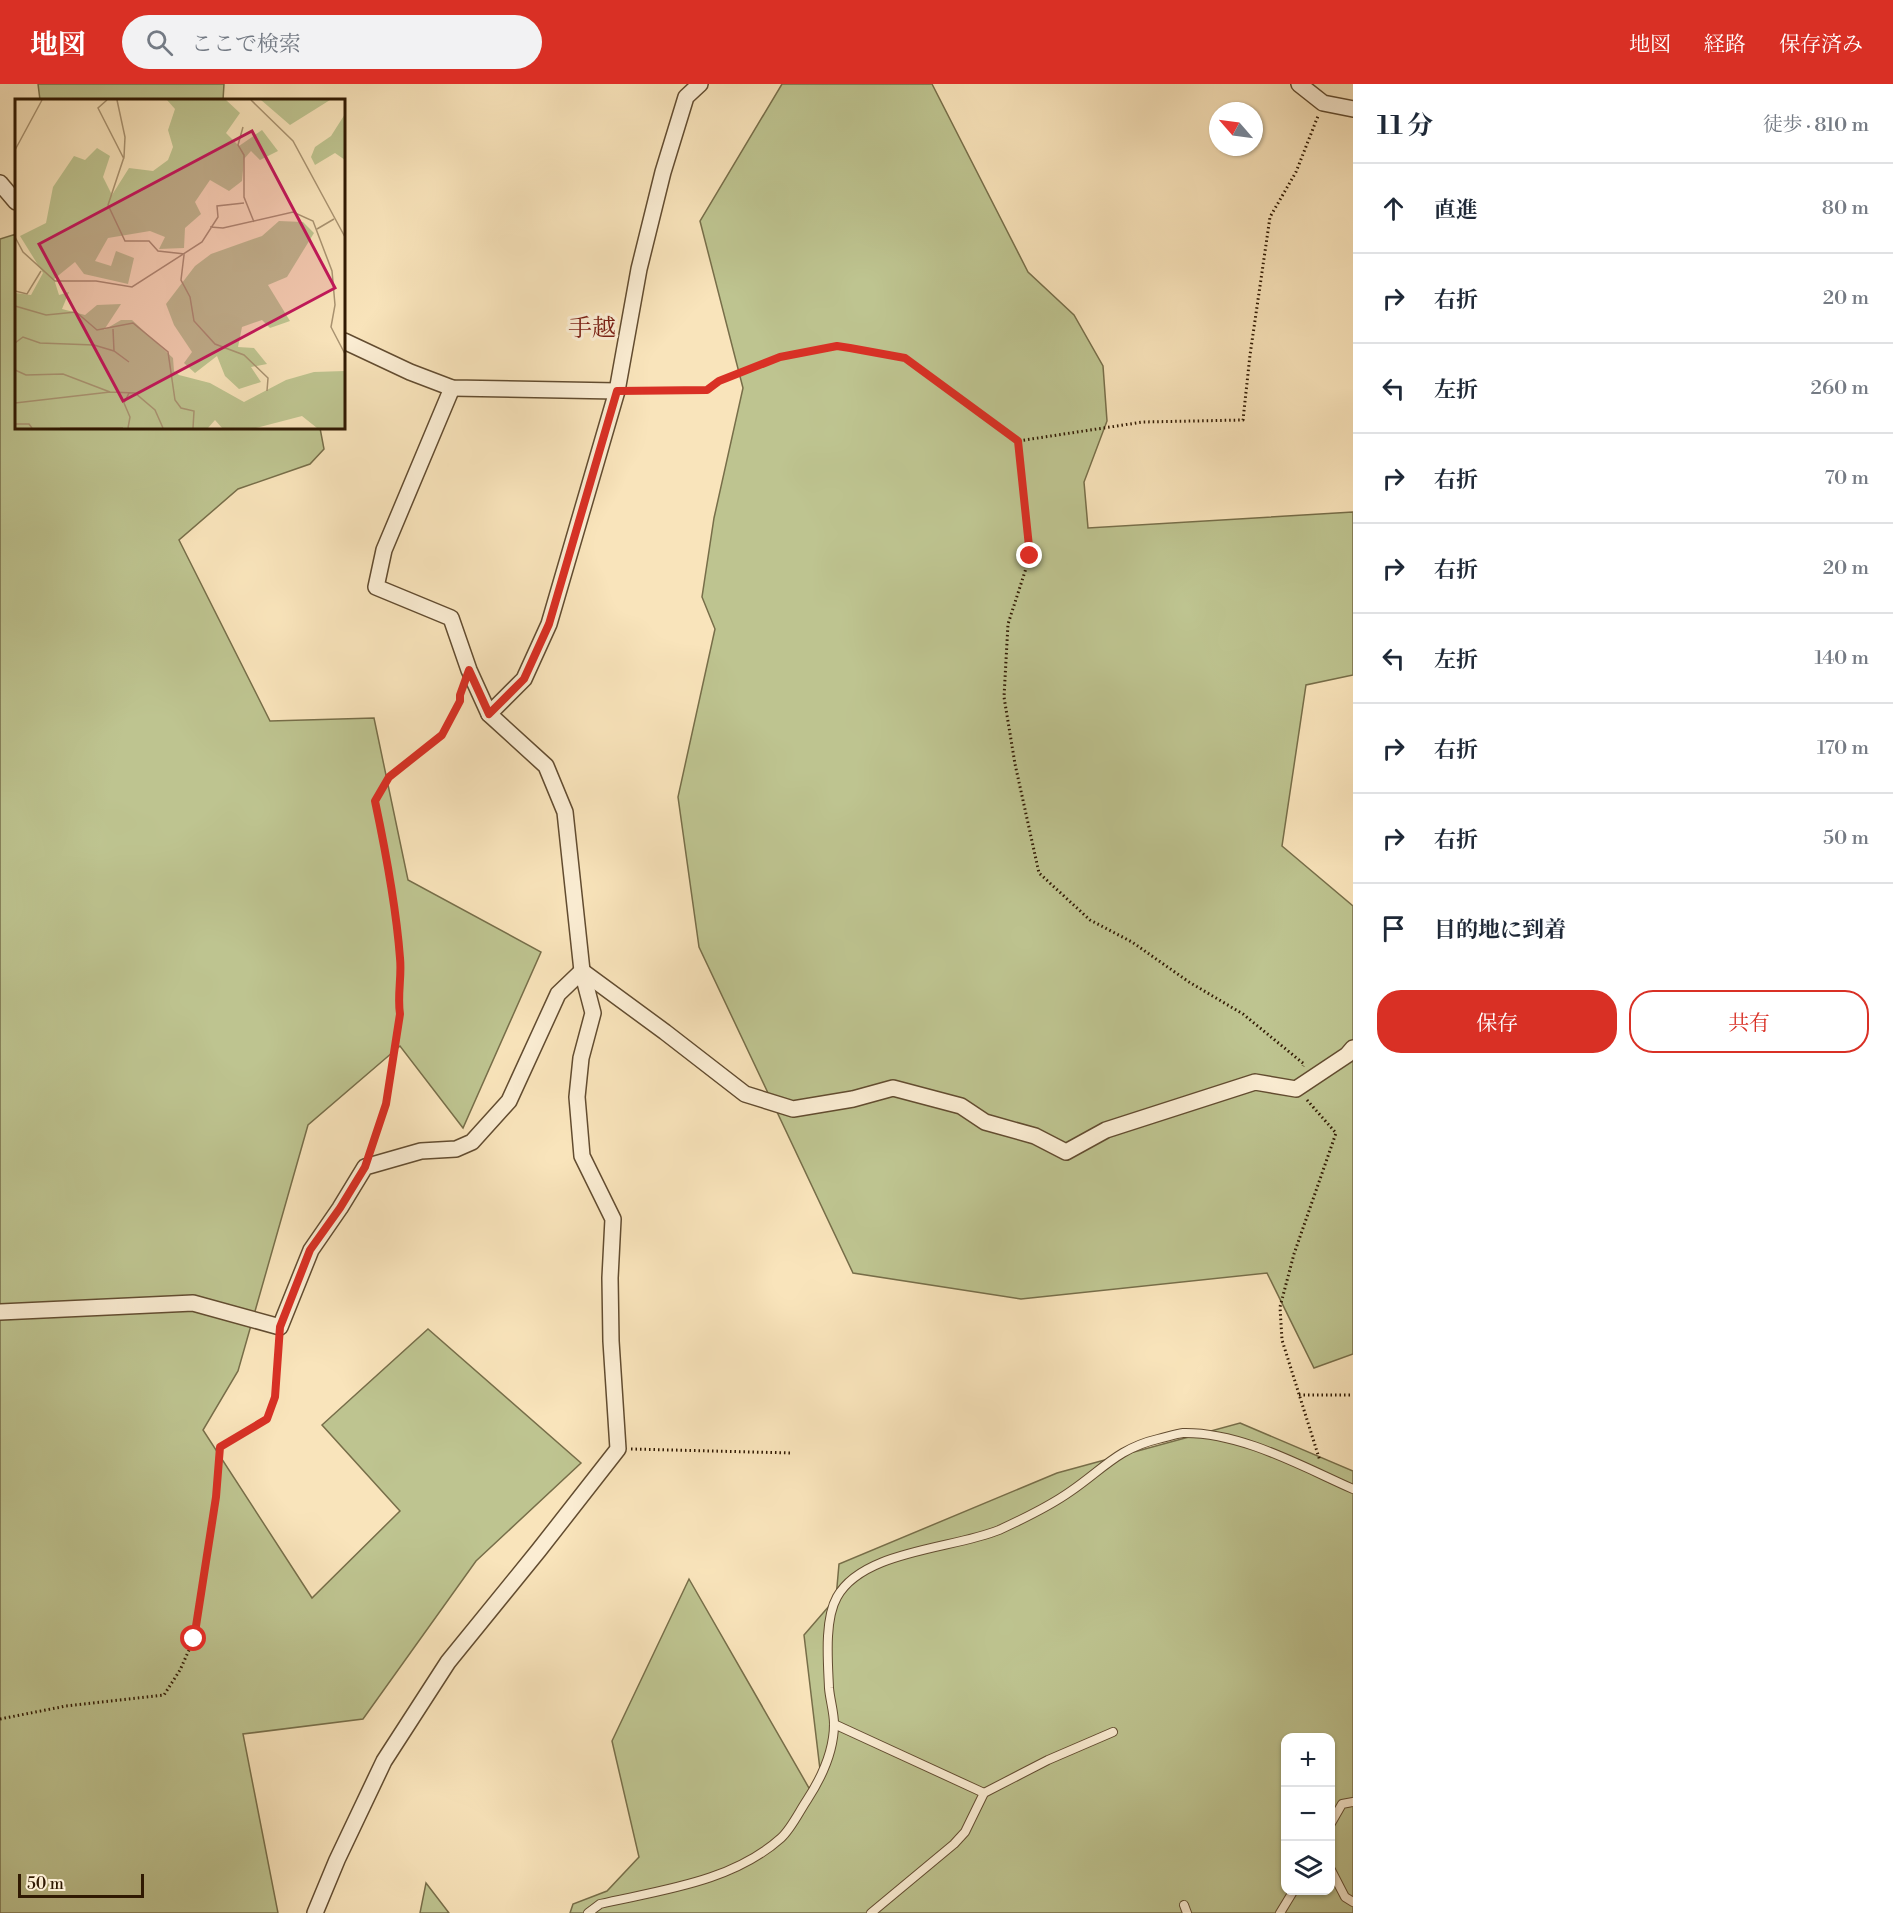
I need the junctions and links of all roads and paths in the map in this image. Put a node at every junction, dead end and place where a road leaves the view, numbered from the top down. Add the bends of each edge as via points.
1 (700, 84) edge
2 (1299, 84) edge
3 (1323, 103) junction
4 (1353, 109) edge
5 (0, 183) edge
6 (15, 201) edge
7 (345, 341) edge
8 (452, 388) junction
9 (617, 391) junction
10 (1018, 441) junction
11 (469, 670) junction
12 (489, 714) junction
13 (582, 971) junction
14 (1353, 1048) edge
15 (1296, 1089) junction
16 (365, 1167) junction
17 (0, 1312) edge
18 (280, 1327) junction
19 (1299, 1395) junction
20 (1353, 1395) edge
21 (618, 1449) junction
22 (792, 1453) dead end
23 (1325, 1476) junction
24 (1353, 1488) edge
25 (0, 1719) edge
26 (834, 1724) junction
27 (1113, 1732) dead end
28 (984, 1793) junction
29 (1353, 1802) edge
30 (1335, 1817) edge
31 (1335, 1878) edge
32 (1291, 1895) edge
33 (1353, 1902) edge
34 (315, 1913) edge
35 (588, 1913) edge
36 (871, 1913) edge
37 (1280, 1913) edge

1 - 9 street via 686,97 663,172 639,269
2 - 3 street
3 - 4 street
3 - 10 path via 1296,172 1270,217 1243,420 1143,422
5 - 6 street
7 - 8 street
8 - 9 street
8 - 11 street via 384,550 376,587 451,618
9 - 10 path via 707,390 719,381 780,357 837,346 905,358
9 - 12 street via 549,624 524,679
10 - 15 path via 1030,556 1008,624 1004,697 1039,873 1090,920 1132,942 1243,1014 1304,1064
11 - 12 street
11 - 16 path via 460,701 442,735 389,777 375,801 394,906 400,1014 386,1104
12 - 13 street via 546,766 565,812
13 - 15 street via 745,1094 793,1109 893,1088 961,1106 985,1122 1035,1136 1066,1152 1106,1130 1255,1082
13 - 16 street via 558,994 509,1101 472,1142 456,1149 421,1151
13 - 21 street via 593,1013 581,1059 577,1097 582,1156 613,1219 611,1341
14 - 15 street
15 - 19 path via 1336,1133 1294,1254 1280,1308 1282,1340
16 - 18 street via 310,1250
17 - 18 street via 193,1303
18 - 25 path via 275,1397 267,1419 220,1447 194,1639 164,1695
19 - 20 path
19 - 23 path
21 - 22 path
21 - 34 street via 448,1662 384,1761
23 - 24 lane
23 - 26 lane via 1238,1440 1180,1433 1143,1443 1116,1456 1070,1492 1009,1526 865,1570 850,1579 836,1598 831,1614 829,1689
26 - 28 lane
26 - 35 lane via 821,1779 782,1837 717,1876 600,1904
27 - 28 lane
28 - 36 lane via 965,1832 954,1844
29 - 30 lane via 1342,1804
31 - 33 lane via 1345,1897
32 - 37 lane

